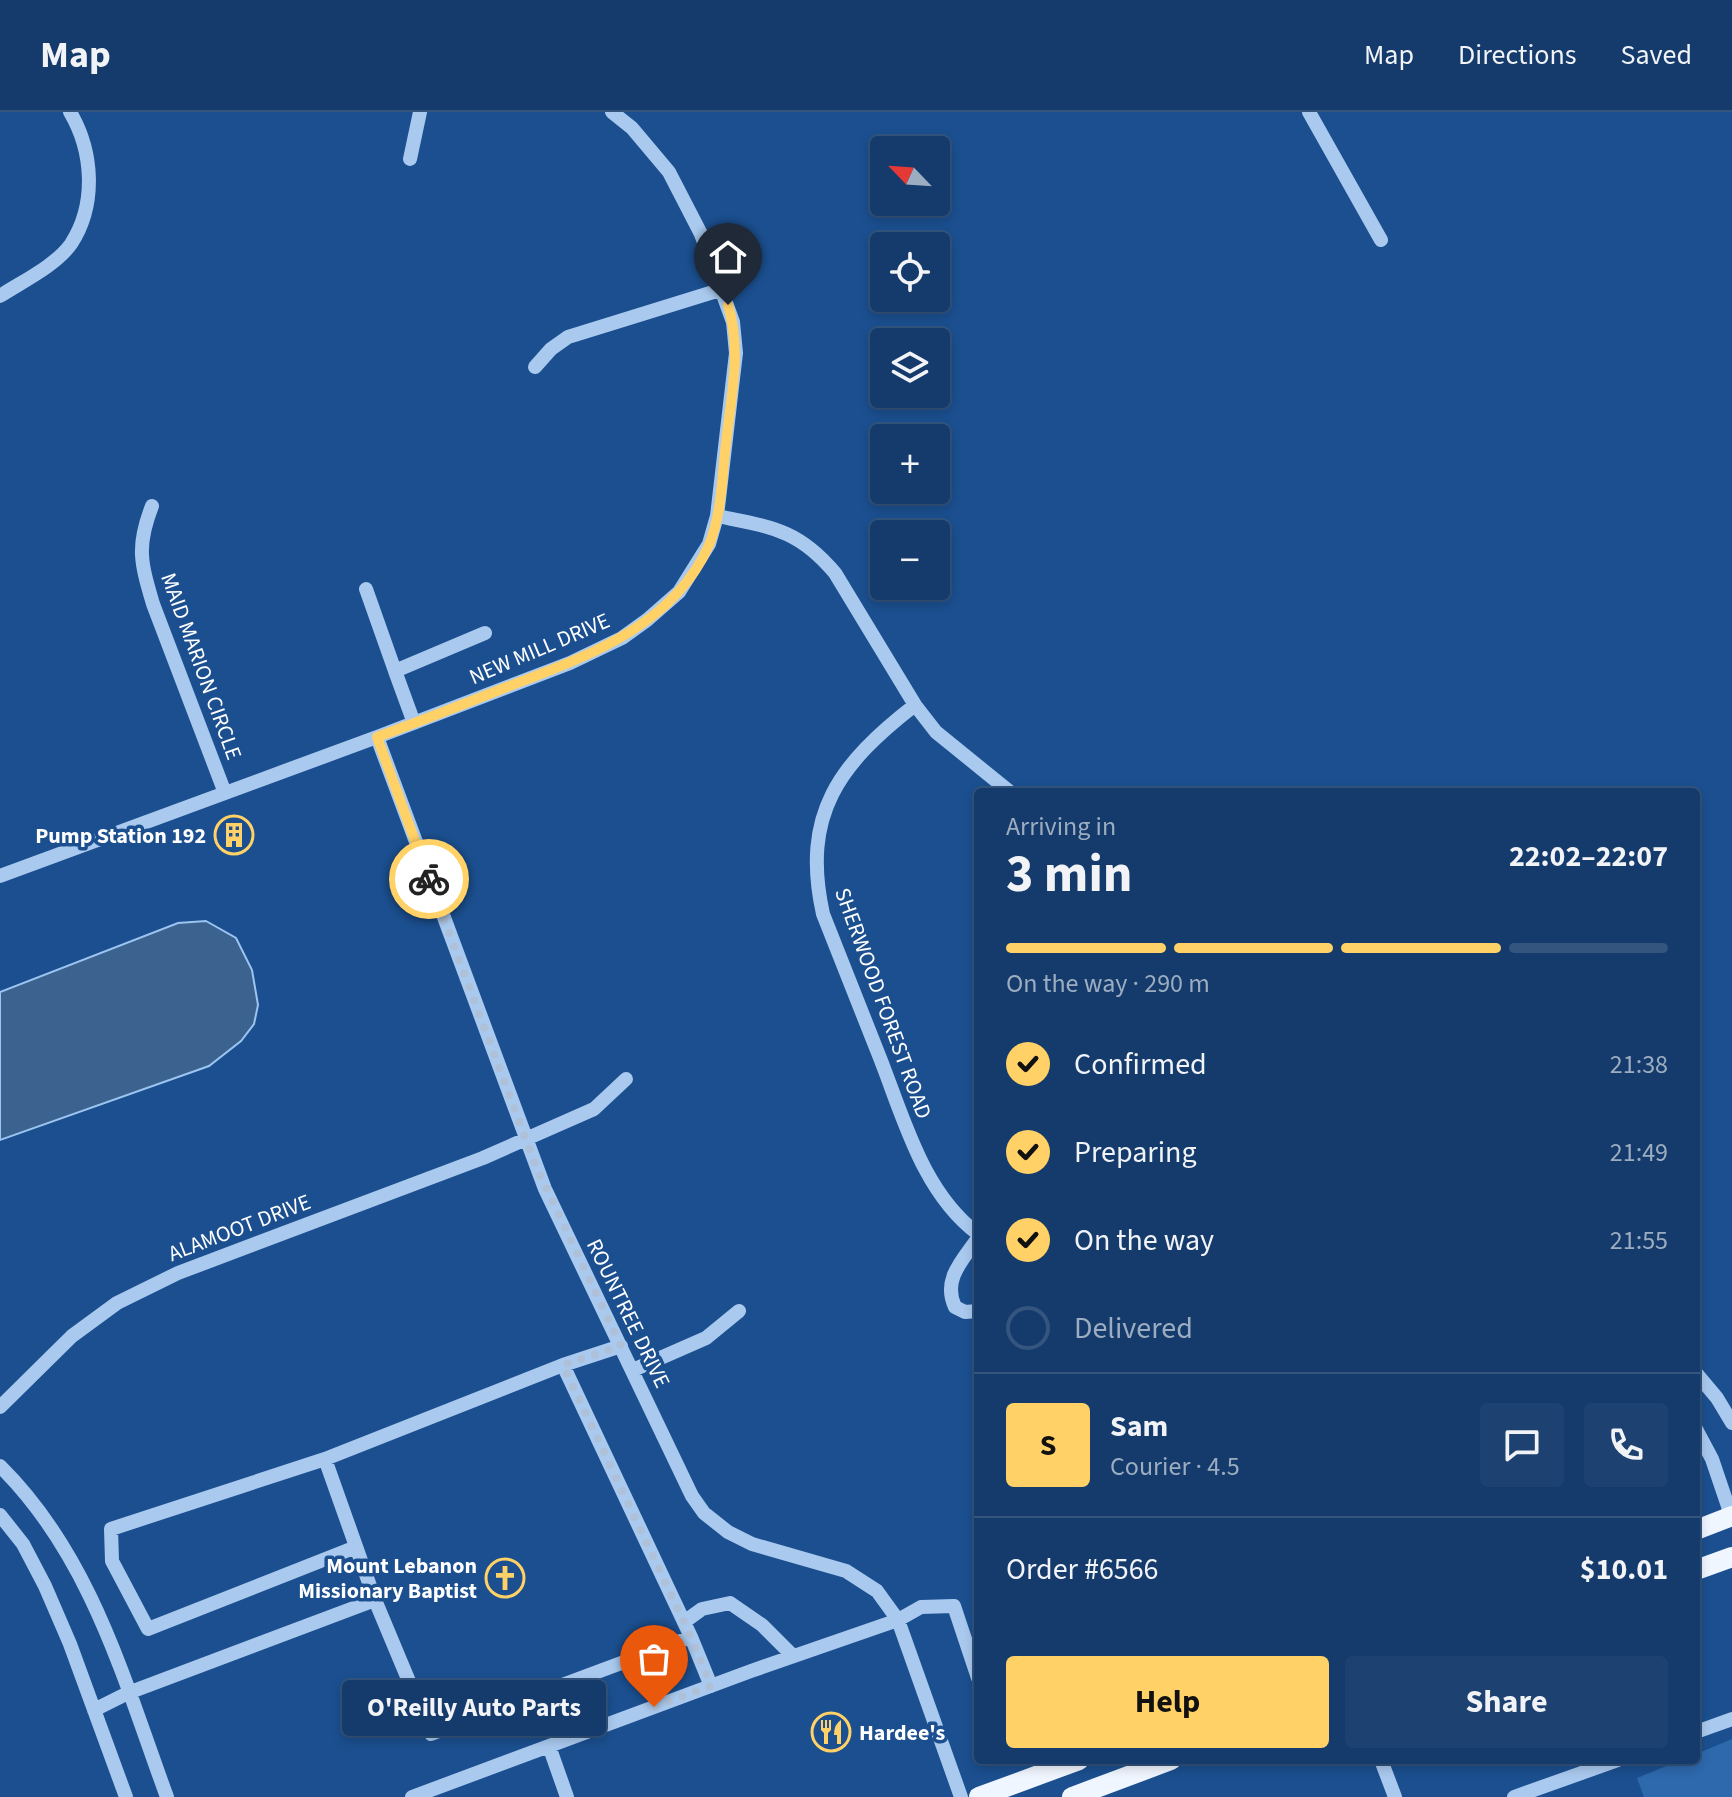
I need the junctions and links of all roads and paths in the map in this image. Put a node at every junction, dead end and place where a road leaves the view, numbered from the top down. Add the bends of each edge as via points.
1 (70, 112) edge
2 (420, 112) edge
3 (612, 112) edge
4 (1309, 112) edge
5 (410, 159) dead end
6 (1381, 240) dead end
7 (723, 289) junction
8 (0, 296) edge
9 (535, 367) dead end
10 (152, 506) dead end
11 (717, 516) junction
12 (366, 589) dead end
13 (485, 633) dead end
14 (395, 671) junction
15 (915, 705) junction
16 (414, 723) junction
17 (377, 737) junction
18 (1005, 788) edge
19 (225, 793) junction
20 (0, 876) edge
21 (626, 1079) dead end
22 (525, 1139) junction
23 (974, 1232) edge
24 (974, 1242) edge
25 (739, 1311) dead end
26 (974, 1311) edge
27 (621, 1346) junction
28 (563, 1365) junction
29 (633, 1370) junction
30 (1700, 1378) edge
31 (0, 1407) edge
32 (1732, 1423) edge
33 (1700, 1436) edge
34 (325, 1459) junction
35 (0, 1466) edge
36 (0, 1515) edge
37 (1732, 1517) edge
38 (1700, 1529) edge
39 (356, 1547) junction
40 (1732, 1557) edge
41 (1700, 1569) edge
42 (375, 1600) junction
43 (898, 1620) junction
44 (684, 1622) junction
45 (691, 1637) junction
46 (793, 1656) junction
47 (974, 1666) edge
48 (711, 1686) junction
49 (128, 1693) junction
50 (94, 1710) junction
51 (1732, 1719) edge
52 (1700, 1731) edge
53 (549, 1746) junction
54 (1068, 1764) edge
55 (1160, 1764) edge
56 (1383, 1764) edge
57 (1607, 1764) edge
58 (126, 1797) edge
59 (167, 1797) edge
60 (412, 1797) edge
61 (567, 1797) edge
62 (961, 1797) edge
63 (979, 1797) edge
64 (1072, 1797) edge
65 (1395, 1797) edge
66 (1514, 1797) edge

1 - 8 street via 88,157 82,219 70,244 52,262
2 - 5 street
3 - 7 street, NEW MILL DRIVE via 640,135 669,172
4 - 6 street
7 - 9 street via 568,337
7 - 11 street, NEW MILL DRIVE via 736,353
10 - 19 street, MAID MARION CIRCLE via 142,531 144,573
11 - 15 street via 782,530 821,557
11 - 16 street, NEW MILL DRIVE via 709,544 679,592 622,638
12 - 14 street
13 - 14 street
14 - 16 street
15 - 18 street via 936,732
15 - 23 street, SHERWOOD FOREST ROAD via 878,734 845,770 830,796 816,855 817,885 823,914 909,1134 933,1182
16 - 17 street, NEW MILL DRIVE
17 - 19 street, NEW MILL DRIVE
17 - 22 street, ROUNTREE DRIVE
19 - 20 street, NEW MILL DRIVE
21 - 22 street, ALAMOOT DRIVE via 594,1109
22 - 27 street, ROUNTREE DRIVE
22 - 31 street, ALAMOOT DRIVE via 163,1279 117,1303 72,1336
24 - 26 street via 952,1274 949,1288 955,1307
25 - 29 street via 706,1338
27 - 28 street
27 - 29 street, ROUNTREE DRIVE
28 - 34 street
28 - 44 street
29 - 43 street, ROUNTREE DRIVE via 704,1513 752,1544 846,1571 877,1591
30 - 32 street
33 - 37 street
34 - 39 street
34 - 39 street via 111,1529 112,1561 148,1629
35 - 49 street via 41,1512 83,1580
36 - 50 street via 45,1586
37 - 38 main road
39 - 42 street
40 - 41 main road
42 - 45 street via 431,1734
42 - 49 street
43 - 46 street
43 - 47 street via 921,1607 954,1606
43 - 62 street, ROUNTREE DRIVE
44 - 45 street
44 - 46 street via 702,1609 730,1603
45 - 48 street
46 - 48 street
48 - 53 street
49 - 50 street
49 - 59 street
50 - 58 street
51 - 52 street
53 - 60 street
53 - 61 street
54 - 63 main road
55 - 64 main road
56 - 65 street
57 - 66 street

